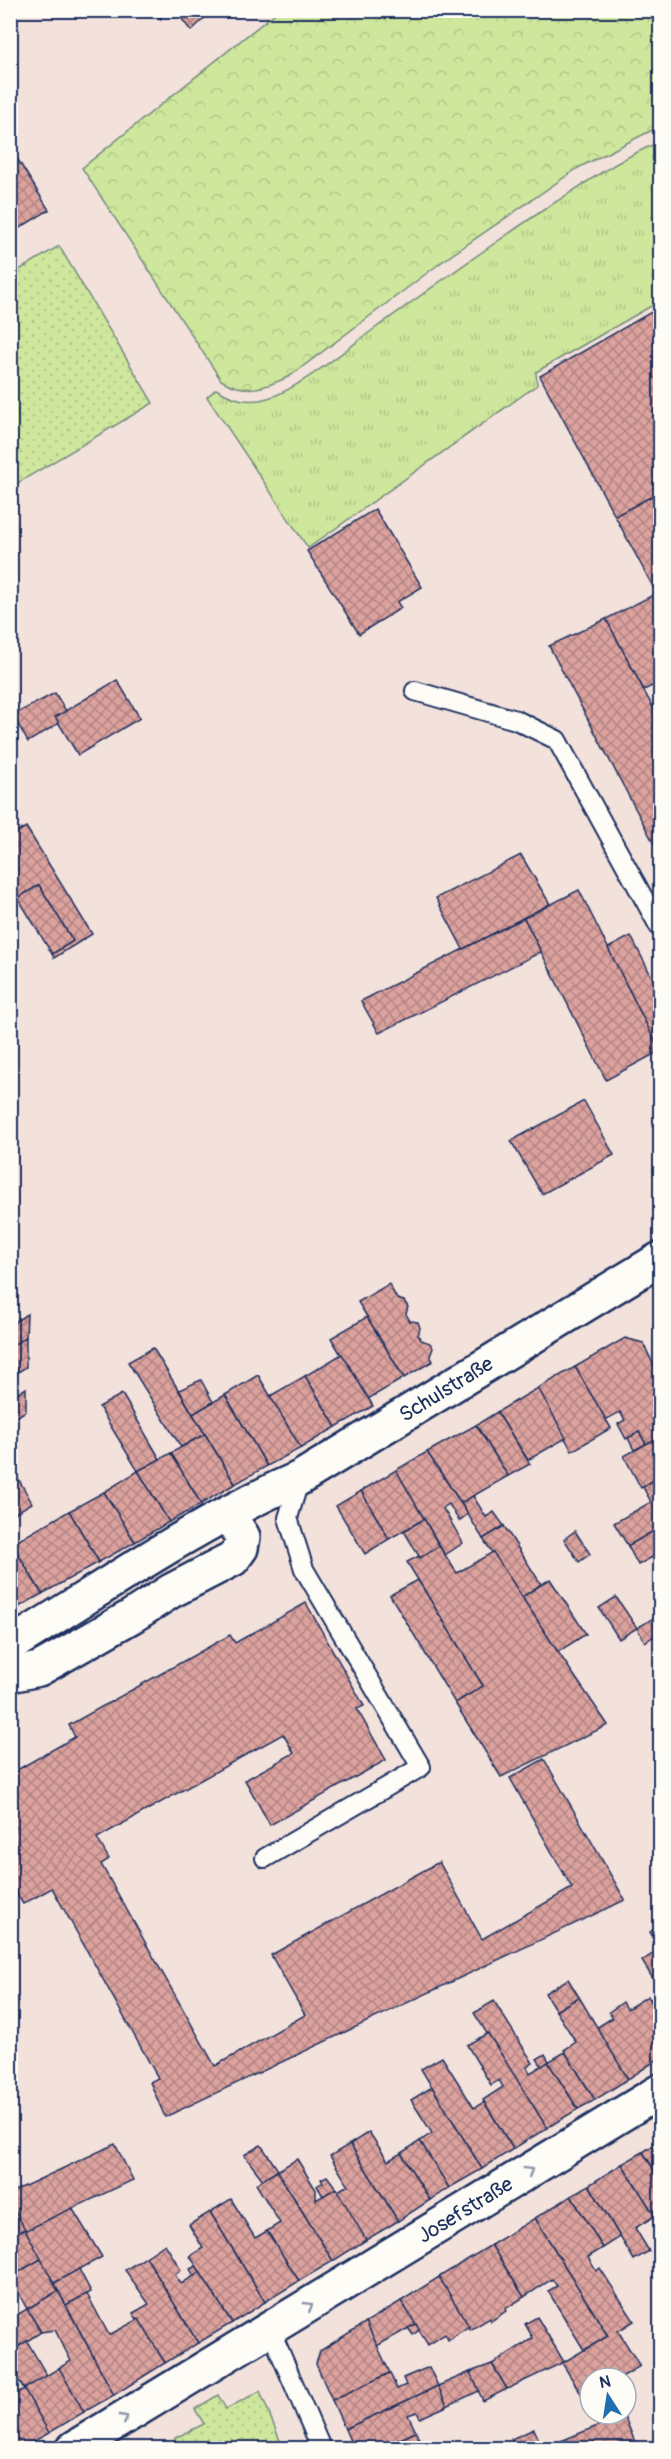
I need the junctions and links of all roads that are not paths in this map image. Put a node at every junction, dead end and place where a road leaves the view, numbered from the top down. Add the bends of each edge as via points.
1 (415, 691) dead end
2 (660, 928) edge
3 (657, 1267) edge
4 (300, 1478) junction
5 (228, 1514) junction
6 (10, 1645) edge
7 (10, 1674) edge
8 (265, 1858) dead end
9 (660, 2091) edge
10 (270, 2329) junction
11 (74, 2448) edge
12 (321, 2448) edge

1 - 2 lane via 516,720 557,740
3 - 4 street, Schulstraße
4 - 5 street, Schulstraße
4 - 8 lane via 288,1518 304,1569 421,1767
5 - 6 street, Schulstraße
5 - 7 street via 243,1537 233,1559 39,1669
10 -> 9 street, Josefstraße
11 -> 10 street, Josefstraße
10 - 12 lane

